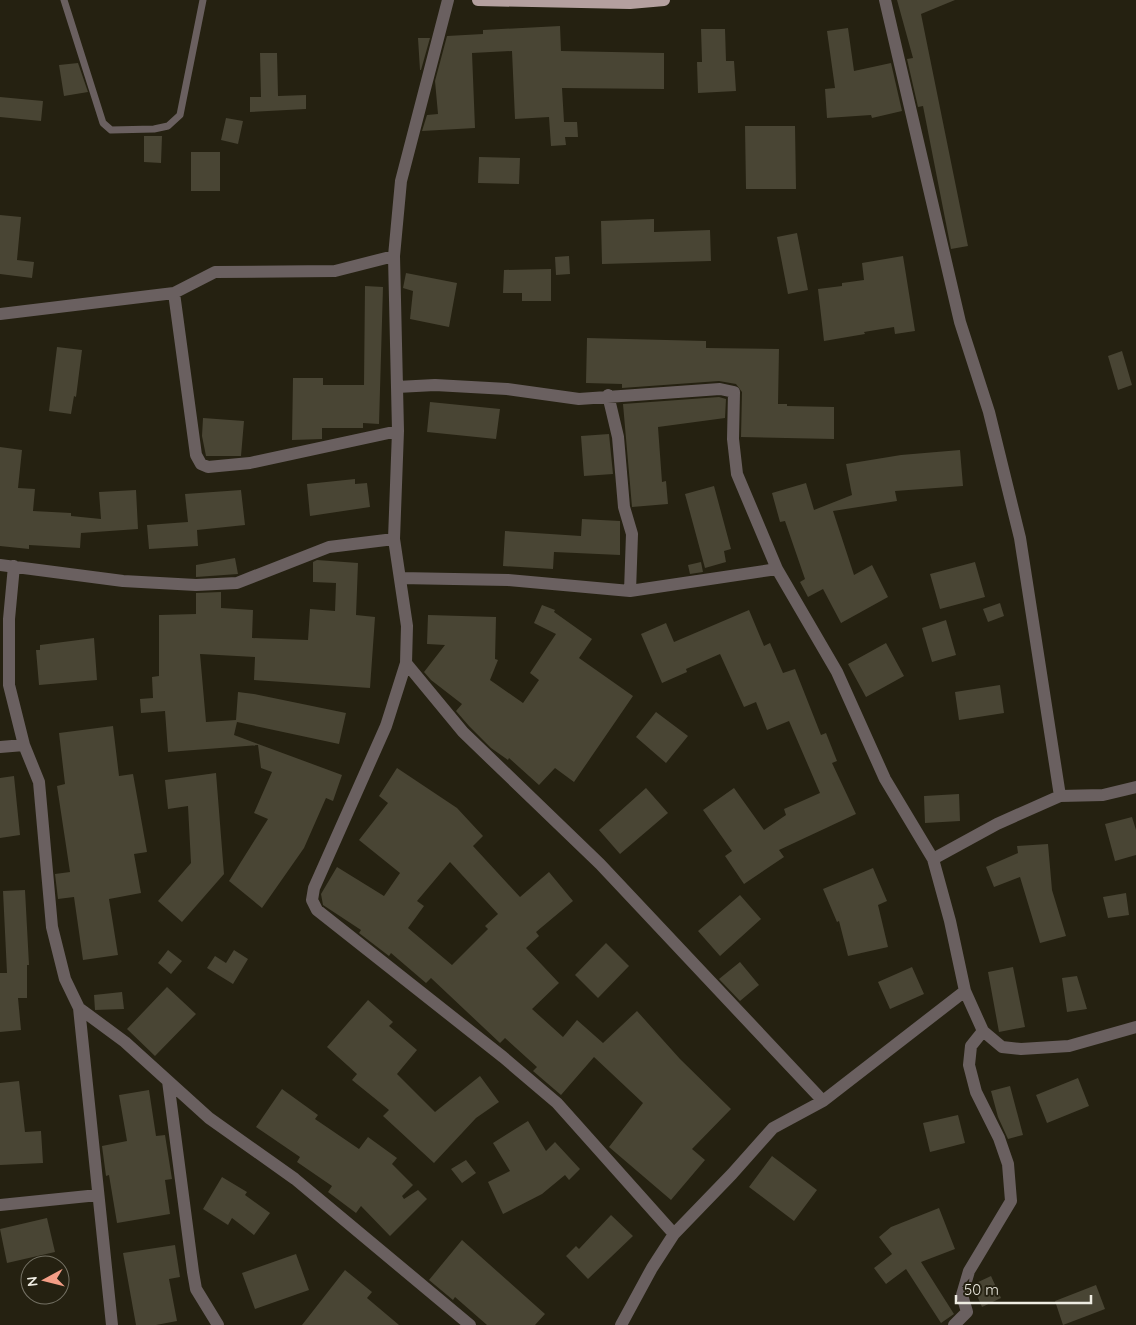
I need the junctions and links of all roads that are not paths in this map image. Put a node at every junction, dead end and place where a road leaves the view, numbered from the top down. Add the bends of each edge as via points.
1 (64, 0) edge
2 (203, 0) edge
3 (448, 0) edge
4 (478, 0) edge
5 (664, 0) edge
6 (886, 0) edge
7 (394, 256) junction
8 (174, 293) junction
9 (0, 314) edge
10 (397, 387) junction
11 (608, 396) junction
12 (398, 431) junction
13 (394, 539) junction
14 (0, 564) edge
15 (14, 566) junction
16 (777, 569) junction
17 (400, 578) junction
18 (630, 591) junction
19 (406, 663) junction
20 (24, 745) junction
21 (0, 747) edge
22 (1136, 787) edge
23 (1060, 796) junction
24 (933, 859) junction
25 (965, 991) junction
26 (79, 1008) junction
27 (1136, 1027) edge
28 (983, 1031) junction
29 (168, 1081) junction
30 (823, 1101) junction
31 (98, 1195) junction
32 (0, 1206) edge
33 (674, 1234) junction
34 (112, 1325) edge
35 (218, 1325) edge
36 (470, 1325) edge
37 (620, 1325) edge
38 (954, 1325) edge

1 - 2 lane via 103,123 111,130 168,126 180,115
3 - 7 street via 401,181
4 - 5 main road via 630,3
6 - 23 street via 960,322 989,412 1020,538
7 - 8 street via 335,271 215,272
7 - 10 street
8 - 9 street
8 - 12 street via 196,455 201,464 208,467 250,463
10 - 11 street via 435,385 507,389 579,399
10 - 12 street
11 - 16 street via 720,389 734,392 733,439 737,474
11 - 18 street via 618,437 624,507 632,534
12 - 13 street
13 - 15 street via 329,547 237,583 196,585 123,581
13 - 17 street
14 - 15 street
15 - 20 street via 9,619 9,685
16 - 18 street
16 - 24 street via 837,672 885,779
17 - 18 street via 508,580
17 - 19 street via 407,626
19 - 30 street via 463,732 600,864
19 - 33 street via 386,726 314,888 314,905 557,1103
20 - 21 street
20 - 26 street via 40,782 52,927 65,979
22 - 23 street via 1103,795
23 - 24 street via 997,824
24 - 25 street
25 - 28 street
25 - 30 street
26 - 29 street via 125,1042
26 - 31 street
27 - 28 street via 1069,1046 1021,1049 1002,1047
28 - 38 street via 971,1046 969,1065 976,1092 1008,1164 1011,1201 969,1271 962,1295 967,1312
29 - 35 street via 196,1289
29 - 36 street via 209,1118 295,1179
30 - 33 street via 773,1128
31 - 32 street
31 - 34 street
33 - 37 street

